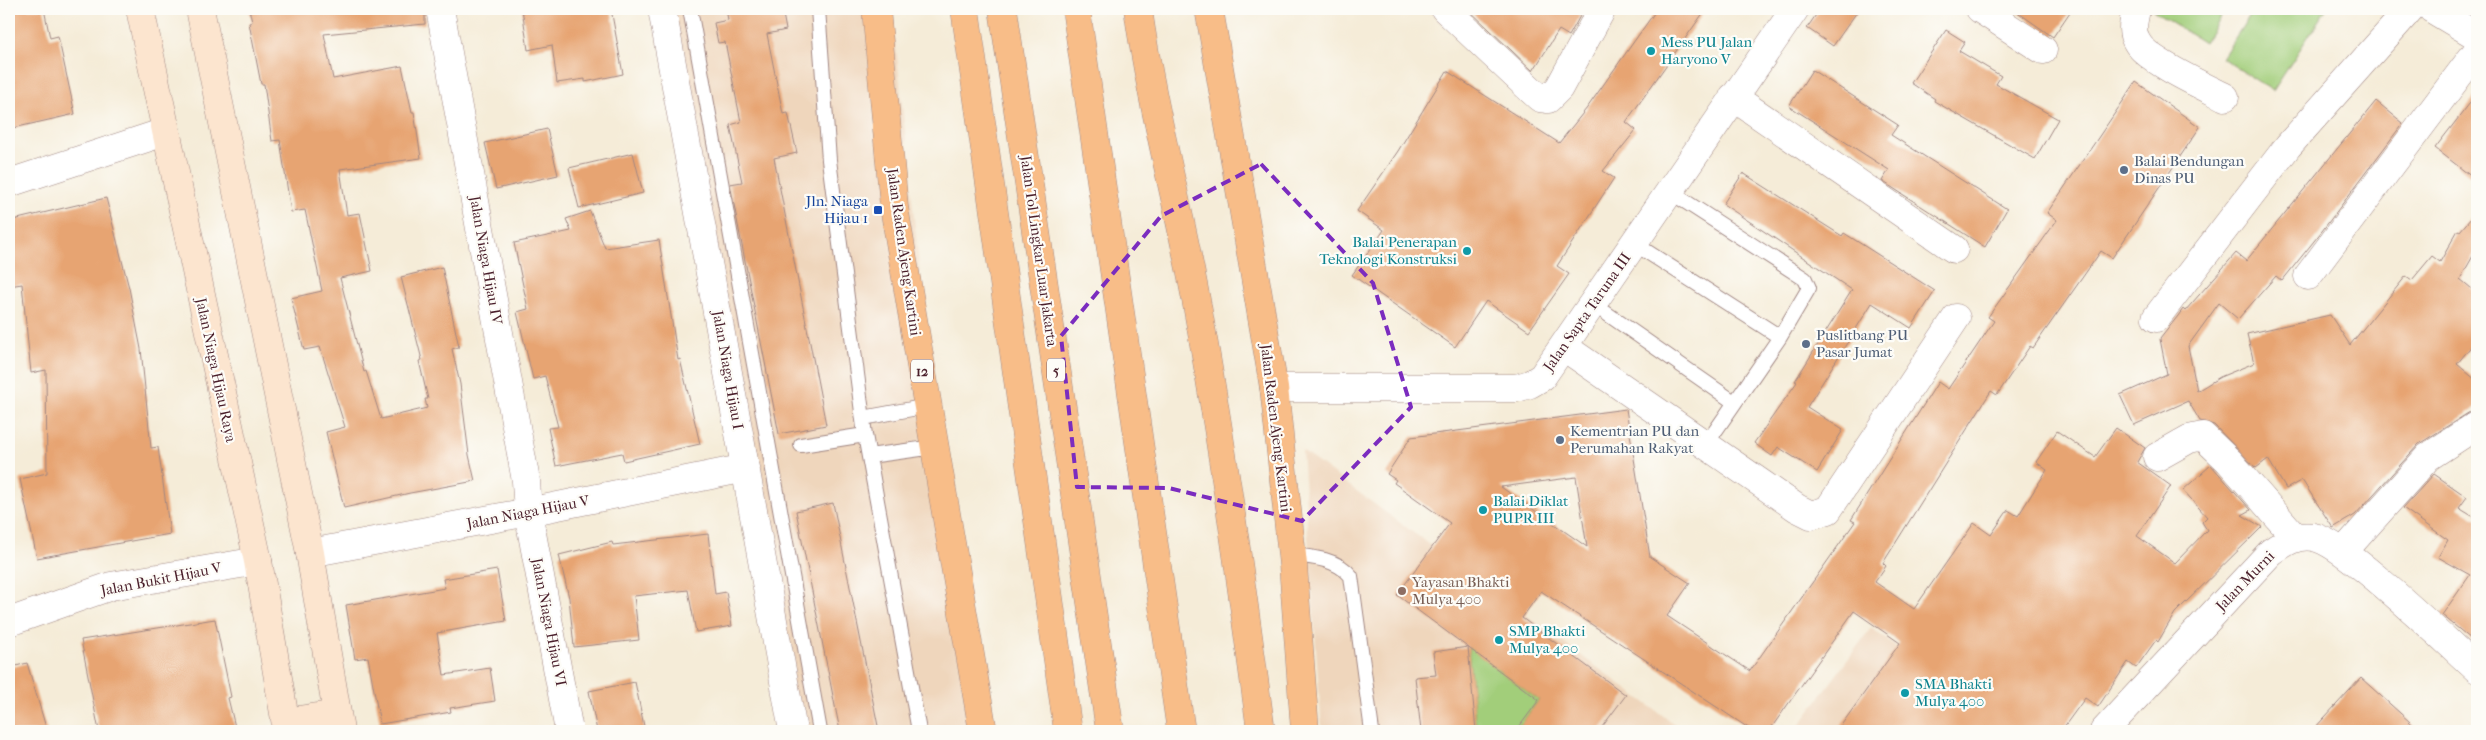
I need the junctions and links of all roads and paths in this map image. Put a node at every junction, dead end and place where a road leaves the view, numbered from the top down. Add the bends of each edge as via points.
1 (140, 9) edge
2 (200, 9) edge
3 (440, 9) edge
4 (662, 9) edge
5 (690, 9) edge
6 (818, 9) edge
7 (876, 9) edge
8 (965, 9) edge
9 (1003, 9) edge
10 (1076, 9) edge
11 (1138, 9) edge
12 (1209, 9) edge
13 (1445, 9) edge
14 (1602, 9) edge
15 (1795, 9) edge
16 (1980, 9) edge
17 (2136, 9) edge
18 (2410, 9) edge
19 (2432, 9) edge
20 (2477, 36) edge
21 (2043, 50) dead end
22 (2477, 51) edge
23 (1733, 97) junction
24 (2225, 97) dead end
25 (165, 132) junction
26 (9, 184) edge
27 (1668, 191) junction
28 (1634, 244) junction
29 (1954, 249) dead end
30 (2308, 276) dead end
31 (1593, 304) junction
32 (1956, 318) dead end
33 (2156, 318) dead end
34 (1780, 336) junction
35 (1564, 346) junction
36 (1274, 388) junction
37 (1734, 402) junction
38 (928, 406) junction
39 (863, 418) junction
40 (2477, 425) edge
41 (865, 435) junction
42 (1707, 444) junction
43 (801, 445) dead end
44 (935, 447) junction
45 (869, 456) junction
46 (2157, 456) dead end
47 (746, 468) junction
48 (528, 512) junction
49 (2296, 538) junction
50 (2344, 551) junction
51 (310, 553) junction
52 (1292, 555) junction
53 (258, 561) junction
54 (9, 622) edge
55 (2477, 669) edge
56 (338, 723) edge
57 (286, 727) edge
58 (570, 731) edge
59 (793, 731) edge
60 (820, 731) edge
61 (919, 731) edge
62 (983, 731) edge
63 (1068, 731) edge
64 (1110, 731) edge
65 (1181, 731) edge
66 (1261, 731) edge
67 (1305, 731) edge
68 (1372, 731) edge
69 (2104, 731) edge

1 - 25 street, Jalan Niaga Hijau Raya
2 - 51 street
3 - 48 street, Jalan Niaga Hijau IV via 526,481
4 - 47 street, Jalan Niaga Hijau I
5 - 60 lane
6 - 39 lane via 829,160
7 - 38 highway, Jalan Raden Ajeng Kartini / 12 via 894,207
8 - 63 highway
9 - 64 highway, Jalan Tol Lingkar Luar Jakarta / 5
10 - 65 highway
11 - 66 highway via 1144,53 1197,304 1232,512
12 - 36 highway, Jalan Raden Ajeng Kartini
13 - 14 street via 1540,98 1548,99 1559,88
15 - 23 street, Jalan Sapta Taruna III
16 - 21 street
17 - 24 street via 2132,29 2137,44 2154,59
18 - 33 street via 2288,146
19 - 20 street
22 - 30 street
23 - 27 street, Jalan Sapta Taruna III
23 - 29 street
25 - 26 street
25 - 53 street, Jalan Niaga Hijau Raya
27 - 28 street, Jalan Sapta Taruna III
27 - 34 lane via 1805,279 1809,288 1805,298
28 - 31 street, Jalan Sapta Taruna III
28 - 34 lane
31 - 35 street, Jalan Sapta Taruna III
31 - 37 lane
32 - 42 street via 1828,510 1811,515 1797,508
34 - 37 lane
35 - 36 street, Jalan Sapta Taruna III via 1542,377 1517,388
35 - 42 street
36 - 52 highway, Jalan Raden Ajeng Kartini
37 - 42 lane
38 - 39 lane
38 - 44 highway, Jalan Raden Ajeng Kartini / 12
39 - 41 lane
40 - 50 street via 2428,456
41 - 43 lane
41 - 45 lane
44 - 45 lane
44 - 62 highway, Jalan Raden Ajeng Kartini / 12
45 - 61 lane
46 - 49 street via 2188,439 2203,436
47 - 48 street, Jalan Niaga Hijau V
47 - 59 street, Jalan Niaga Hijau I
48 - 51 street, Jalan Niaga Hijau V
48 - 58 street, Jalan Niaga Hijau VI
49 - 50 street via 2315,536
49 - 69 street, Jalan Murni via 2271,552
50 - 55 street
51 - 56 street
52 - 67 highway, Jalan Raden Ajeng Kartini
52 - 68 lane via 1335,563 1351,576
53 - 54 street, Jalan Bukit Hijau V via 111,586
53 - 57 street, Jalan Niaga Hijau Raya
56 - 57 street

